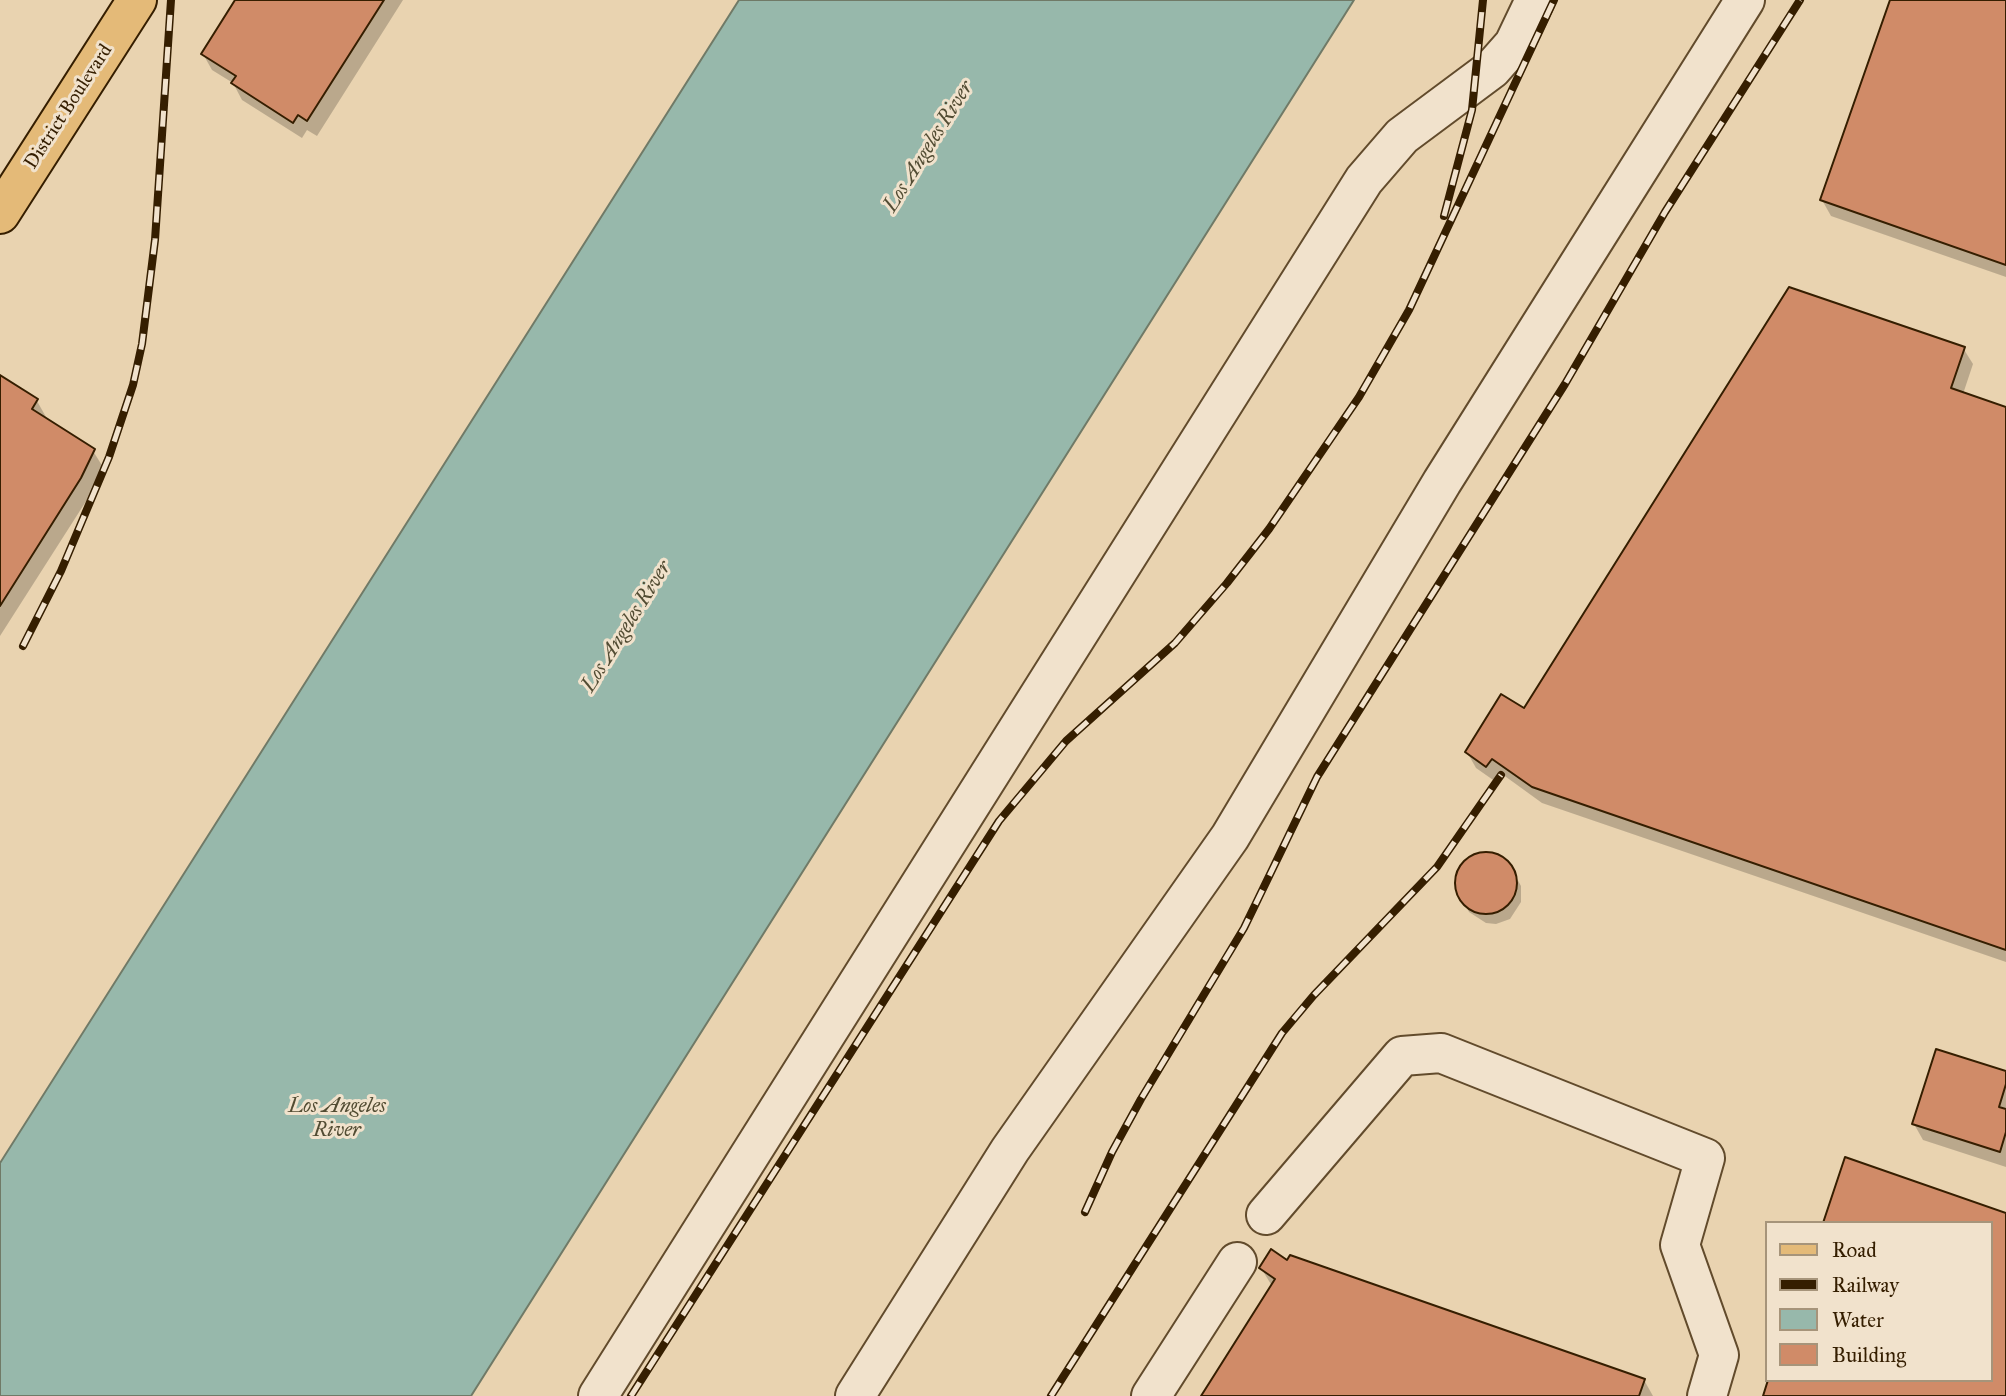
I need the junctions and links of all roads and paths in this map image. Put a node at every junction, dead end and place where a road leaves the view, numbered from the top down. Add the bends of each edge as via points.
1 (137, 0) edge
2 (1535, 0) edge
3 (1745, 0) edge
4 (5, 196) edge
5 (1266, 1215) dead end
6 (1237, 1262) dead end
7 (598, 1396) edge
8 (855, 1396) edge
9 (1151, 1396) edge
10 (1707, 1396) edge

1 - 4 main road, District Boulevard
2 - 7 lane via 1514,44 1492,69 1402,135 1364,180
3 - 8 lane via 1449,470 1230,837 1010,1150
5 - 10 lane via 1402,1056 1441,1053 1705,1158 1680,1244 1719,1355
6 - 9 lane

